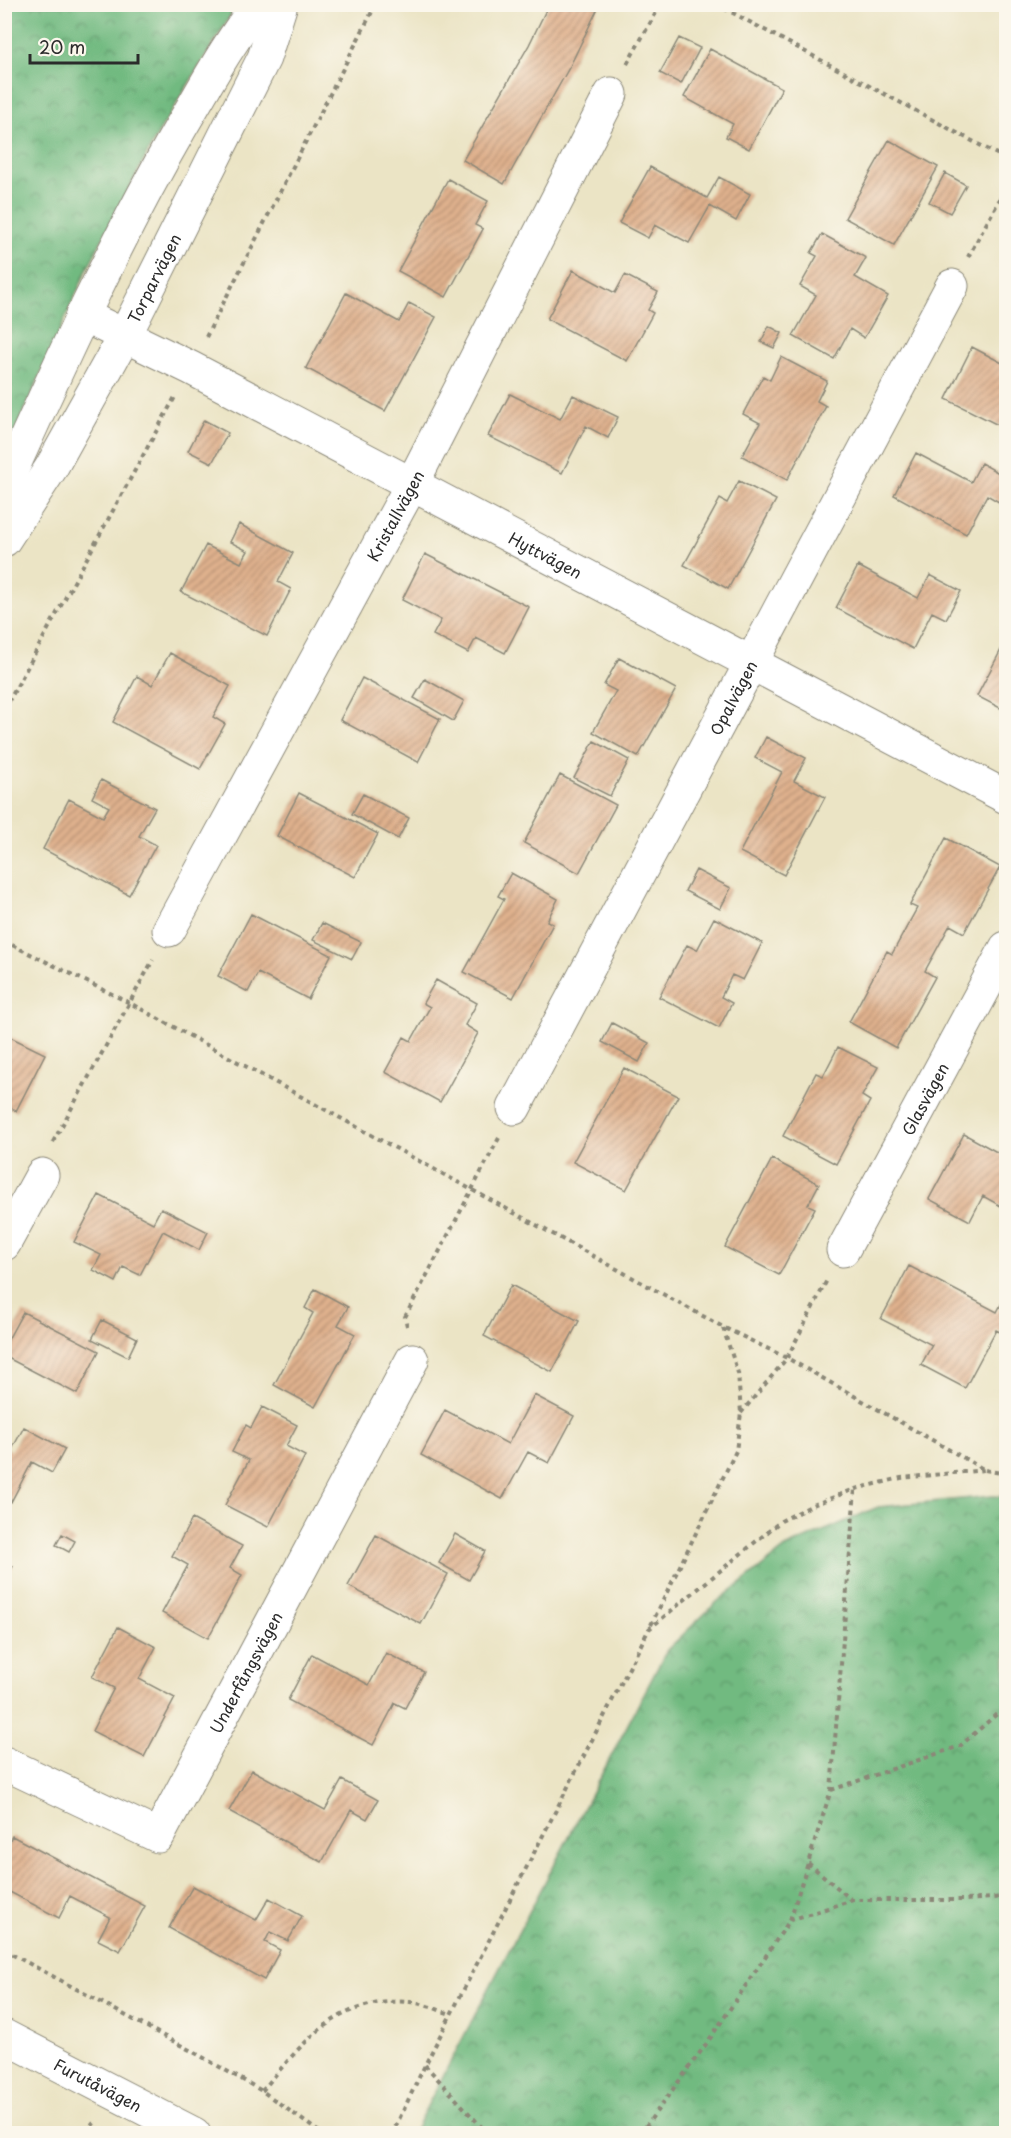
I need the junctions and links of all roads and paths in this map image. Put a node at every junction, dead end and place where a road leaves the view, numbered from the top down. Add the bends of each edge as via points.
1 (259, 4) edge
2 (281, 4) edge
3 (660, 4) edge
4 (716, 4) edge
5 (611, 94) joint
6 (1006, 159) edge
7 (1006, 188) edge
8 (952, 286) joint
9 (82, 315) junction
10 (125, 335) junction
11 (412, 484) junction
12 (4, 487) edge
13 (4, 540) edge
14 (751, 664) junction
15 (1006, 797) edge
16 (169, 930) joint
17 (4, 941) edge
18 (1006, 948) edge
19 (128, 1002) junction
20 (514, 1108) joint
21 (42, 1175) joint
22 (474, 1189) junction
23 (4, 1244) edge
24 (843, 1250) joint
25 (723, 1327) junction
26 (787, 1358) junction
27 (412, 1360) joint
28 (741, 1413) junction
29 (985, 1470) junction
30 (1006, 1474) edge
31 (855, 1489) junction
32 (650, 1629) junction
33 (1006, 1706) edge
34 (4, 1763) edge
35 (831, 1790) junction
36 (808, 1863) junction
37 (1006, 1897) edge
38 (853, 1900) junction
39 (790, 1920) junction
40 (4, 1950) edge
41 (451, 2014) junction
42 (4, 2036) edge
43 (425, 2064) junction
44 (262, 2091) junction
45 (194, 2133) edge
46 (322, 2133) edge
47 (392, 2133) edge
48 (488, 2133) edge
49 (640, 2133) edge

1 - 9 street via 236,33 159,165
2 - 10 street, Torparvägen via 264,58
3 - 5 path
4 - 6 path
5 - 11 street, Kristallvägen
7 - 8 path
8 - 14 street, Opalvägen
9 - 10 street, Hyttvägen
9 - 12 street
10 - 11 street, Hyttvägen
10 - 13 street, Torparvägen via 51,468
11 - 14 street, Hyttvägen
11 - 16 street, Kristallvägen
14 - 15 street, Hyttvägen
14 - 20 street, Opalvägen
16 - 19 path
17 - 19 path
18 - 24 street, Glasvägen
19 - 21 path via 54,1138
19 - 22 path
20 - 22 path
21 - 23 street
22 - 25 path
22 - 27 path via 405,1317
24 - 26 path
25 - 26 path
25 - 28 path via 738,1373
26 - 28 path
26 - 29 path
27 - 34 street, Underfångsvägen via 158,1836
28 - 32 path via 736,1451
29 - 30 path
29 - 31 path via 901,1478
31 - 32 path via 781,1521
31 - 35 path
32 - 41 path
33 - 35 path via 960,1746
35 - 36 path
36 - 38 path
36 - 39 path
37 - 38 path
38 - 39 path
39 - 49 path
40 - 44 path
41 - 43 path
41 - 44 path via 412,2002 373,2004 339,2014 301,2045
42 - 45 street, Furutåvägen
43 - 47 path
43 - 48 path
44 - 46 path

